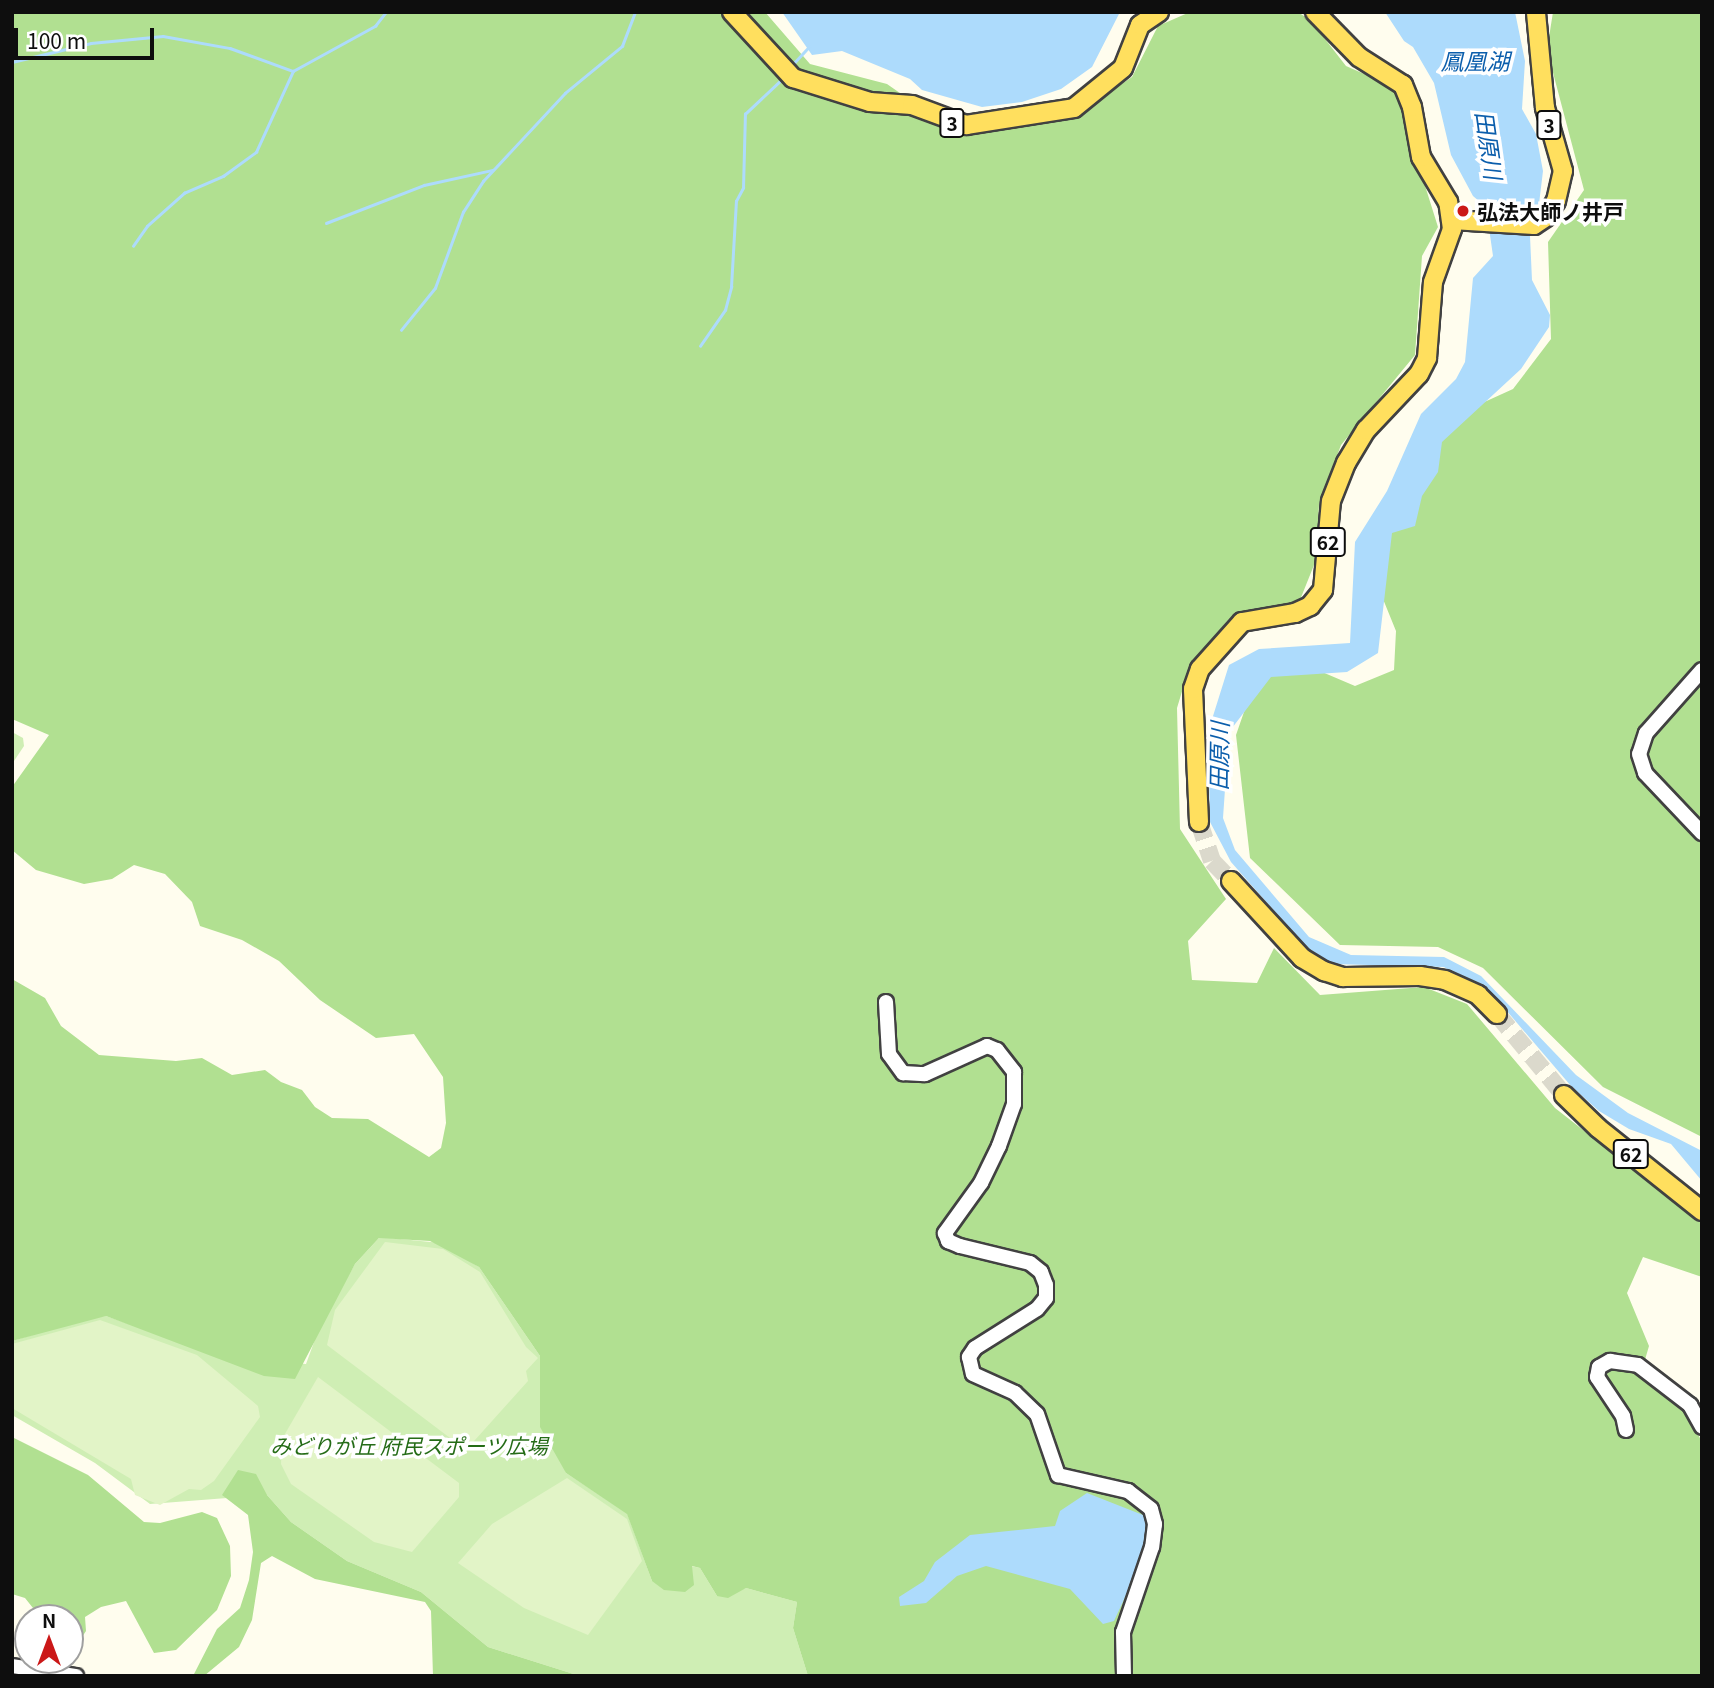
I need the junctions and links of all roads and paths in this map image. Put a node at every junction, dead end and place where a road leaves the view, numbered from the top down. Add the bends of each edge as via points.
1 (732, 12) edge
2 (1159, 12) edge
3 (1315, 12) edge
4 (1536, 12) edge
5 (1457, 221) junction
6 (1702, 670) edge
7 (1199, 822) tunnel mouth
8 (1702, 833) edge
9 (1231, 881) tunnel mouth
10 (886, 1002) dead end
11 (1497, 1014) tunnel mouth
12 (1564, 1095) tunnel mouth
13 (1702, 1210) edge
14 (1702, 1427) edge
15 (1626, 1430) dead end
16 (12, 1666) edge
17 (76, 1676) edge
18 (1124, 1676) edge

1 - 2 main road, 3 via 793,78 870,102 912,104 966,125 1074,108 1123,68 1140,24
3 - 5 main road via 1359,57 1403,85 1421,157
4 - 5 main road, 3 via 1545,108 1563,171 1556,201 1534,225
5 - 7 main road, 62 via 1433,282 1427,358 1419,374 1366,430 1331,501 1322,590 1310,606 1295,613 1242,622 1200,670 1194,689
6 - 8 street via 1646,733 1639,754 1645,773
9 - 11 main road via 1302,958 1324,971 1343,977 1445,980 1478,995
10 - 18 street via 889,1054 902,1073 925,1074 987,1046 997,1050 1014,1072 1014,1104 999,1146 981,1183 945,1233 948,1241 960,1246 1030,1263 1041,1272 1046,1285 1046,1298 1037,1309 975,1348 969,1357 974,1374 1015,1393 1032,1409 1058,1475 1128,1491 1151,1509 1155,1524 1152,1548 1123,1632
12 - 13 main road, 62 via 1598,1128
14 - 15 street via 1690,1405 1638,1365 1610,1361 1599,1367 1597,1377 1623,1416
16 - 17 street

